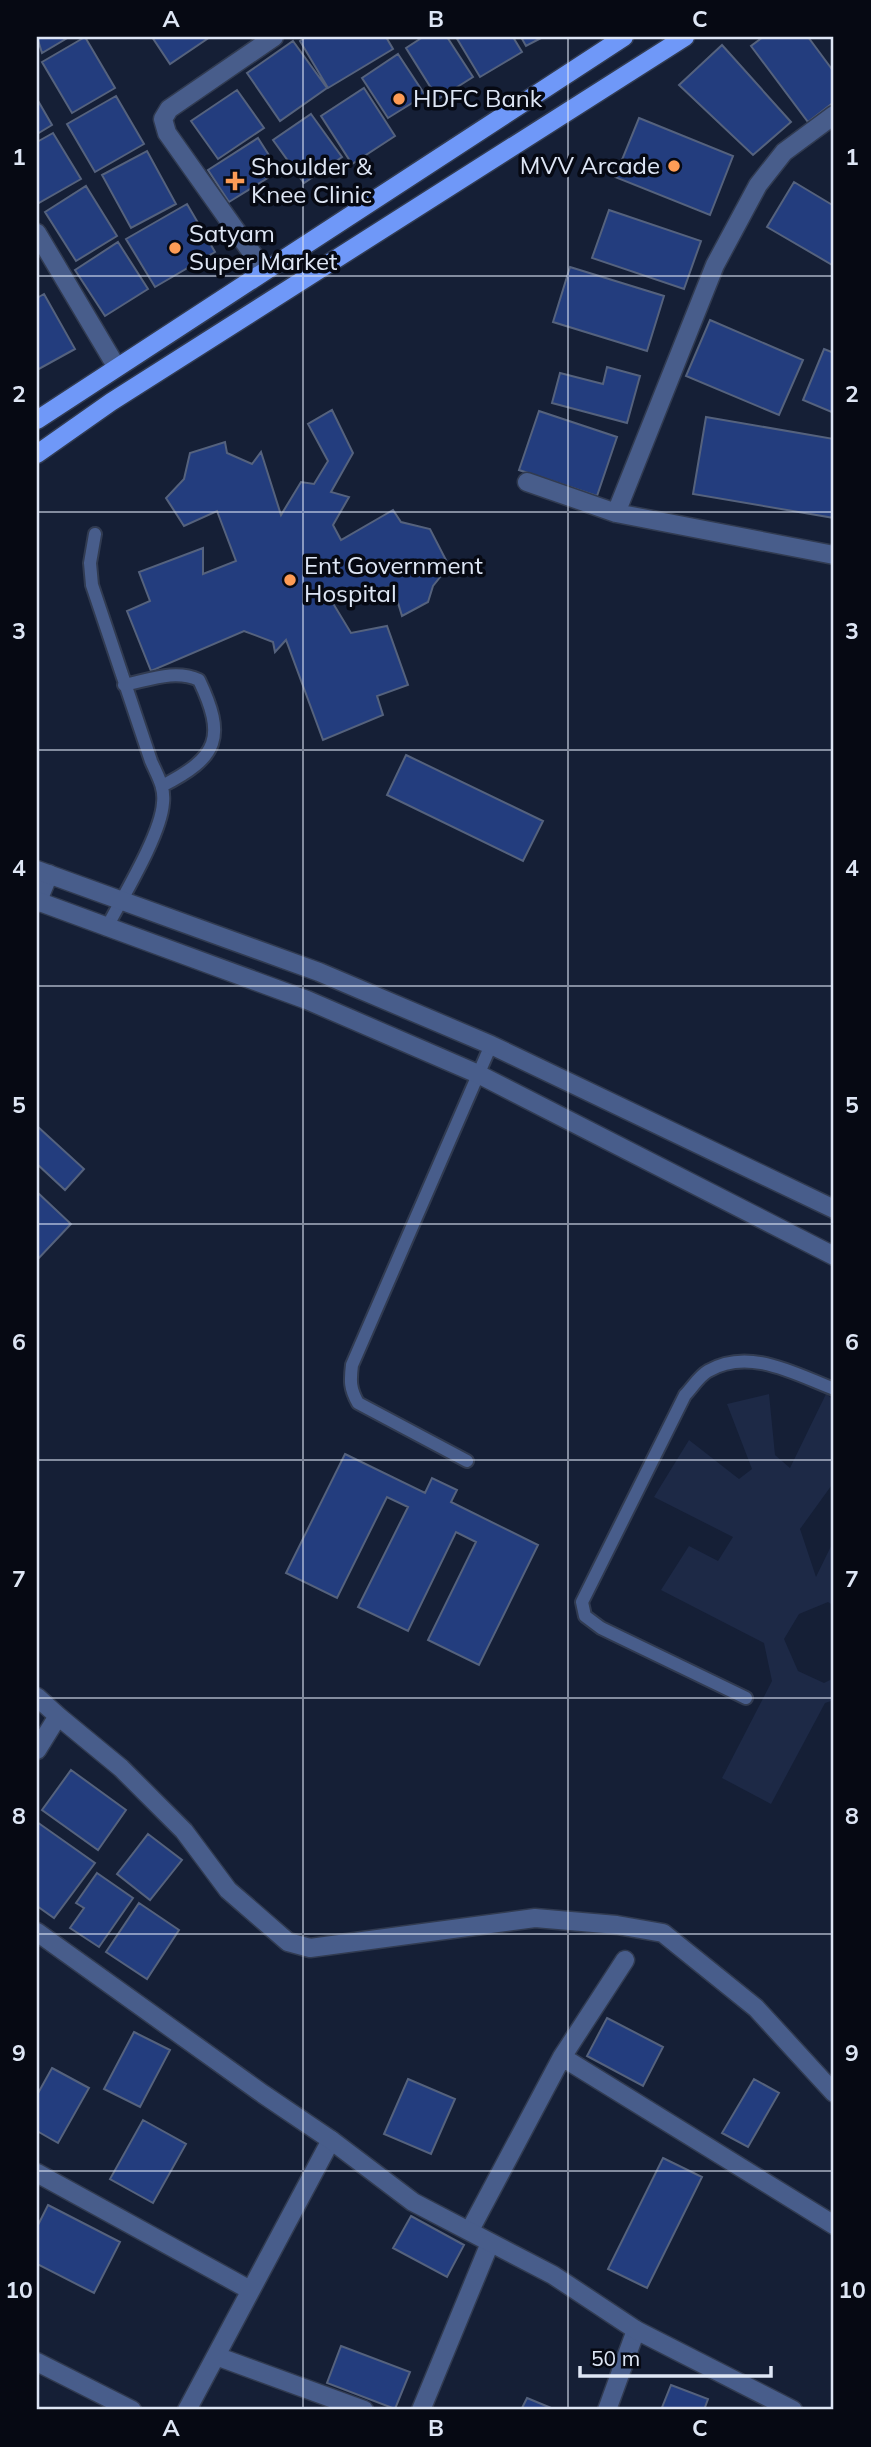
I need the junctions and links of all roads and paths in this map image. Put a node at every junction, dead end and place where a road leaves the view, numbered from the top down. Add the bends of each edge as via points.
1 (274, 37) edge
2 (624, 37) edge
3 (685, 37) edge
4 (834, 115) edge
5 (37, 233) edge
6 (264, 270) junction
7 (116, 366) junction
8 (37, 419) edge
9 (37, 454) edge
10 (527, 482) dead end
11 (616, 513) junction
12 (95, 534) dead end
13 (834, 555) edge
14 (124, 685) junction
15 (162, 786) junction
16 (43, 872) edge
17 (122, 898) junction
18 (37, 902) edge
19 (106, 929) junction
20 (491, 1045) junction
21 (478, 1074) junction
22 (834, 1209) edge
23 (834, 1256) edge
24 (834, 1389) edge
25 (467, 1461) dead end
26 (37, 1696) edge
27 (746, 1698) dead end
28 (58, 1716) junction
29 (37, 1750) edge
30 (37, 1932) edge
31 (625, 1961) dead end
32 (562, 2057) junction
33 (834, 2093) edge
34 (331, 2140) junction
35 (37, 2173) edge
36 (834, 2225) edge
37 (470, 2230) junction
38 (490, 2243) junction
39 (250, 2290) junction
40 (636, 2330) junction
41 (216, 2356) junction
42 (37, 2362) edge
43 (132, 2410) edge
44 (187, 2410) edge
45 (363, 2410) edge
46 (421, 2410) edge
47 (607, 2410) edge
48 (793, 2410) edge

1 - 6 street via 169,110 163,119 167,133
2 - 6 main road
3 - 9 main road via 111,402
4 - 11 street via 784,152 758,185 715,265
5 - 7 street
6 - 7 main road
7 - 8 main road
10 - 11 street
11 - 13 street
12 - 14 lane via 92,585
14 - 15 lane
14 - 15 lane via 187,674 199,680 206,694 216,723 213,743 205,758
15 - 17 lane via 163,804 155,830
16 - 17 street
16 - 18 street
17 - 19 lane
17 - 20 street via 318,971
18 - 19 street
19 - 21 street via 307,1000
20 - 21 lane
20 - 22 street
21 - 23 street
21 - 25 lane via 350,1378 350,1390 358,1403
24 - 27 lane via 744,1359 708,1371 685,1395 582,1602 585,1616 601,1628
26 - 28 street
28 - 29 street
28 - 33 street via 121,1768 184,1831 228,1890 288,1942 310,1948 535,1919 663,1933 756,2008
30 - 34 street
31 - 32 street
32 - 36 street
32 - 37 street
34 - 37 street via 413,2202
34 - 39 street
35 - 39 street
37 - 38 street
38 - 40 street via 553,2275
38 - 46 street
39 - 41 street
40 - 47 street
40 - 48 street
41 - 44 street
41 - 45 street
42 - 43 street

